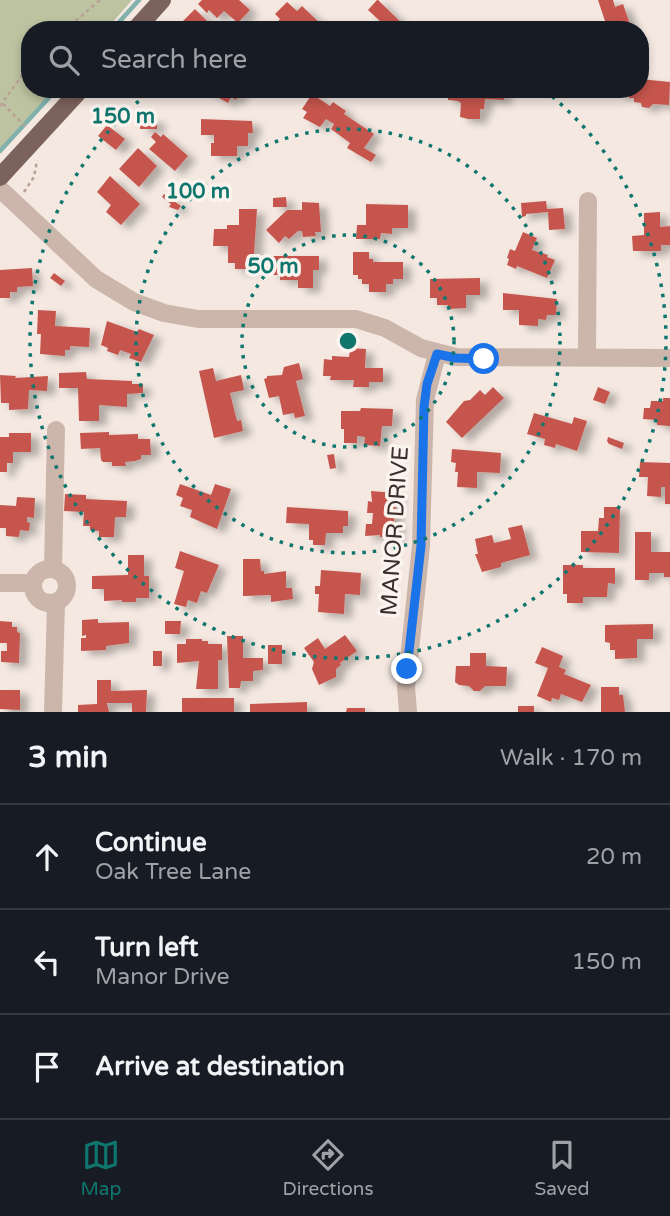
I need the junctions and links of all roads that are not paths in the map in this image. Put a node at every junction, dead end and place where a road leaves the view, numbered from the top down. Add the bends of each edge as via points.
1 (162, 0) edge
2 (143, 21) edge
3 (73, 98) edge
4 (0, 177) edge
5 (0, 189) edge
6 (588, 201) dead end
7 (437, 354) junction
8 (587, 356) junction
9 (670, 358) edge
10 (57, 430) dead end
11 (53, 569) junction
12 (0, 583) edge
13 (33, 583) junction
14 (55, 603) junction
15 (54, 712) edge
16 (408, 712) edge

1 - 2 main road
3 - 4 main road
5 - 7 street via 96,279 155,311 198,319 356,319
6 - 8 street
7 - 8 street via 475,359
7 - 16 street, MANOR DRIVE via 425,400 421,546 406,687
8 - 9 street
10 - 11 street
11 - 13 street via 39,573
11 - 14 street via 64,575 68,585
12 - 13 street
13 - 14 street via 39,599
14 - 15 street

